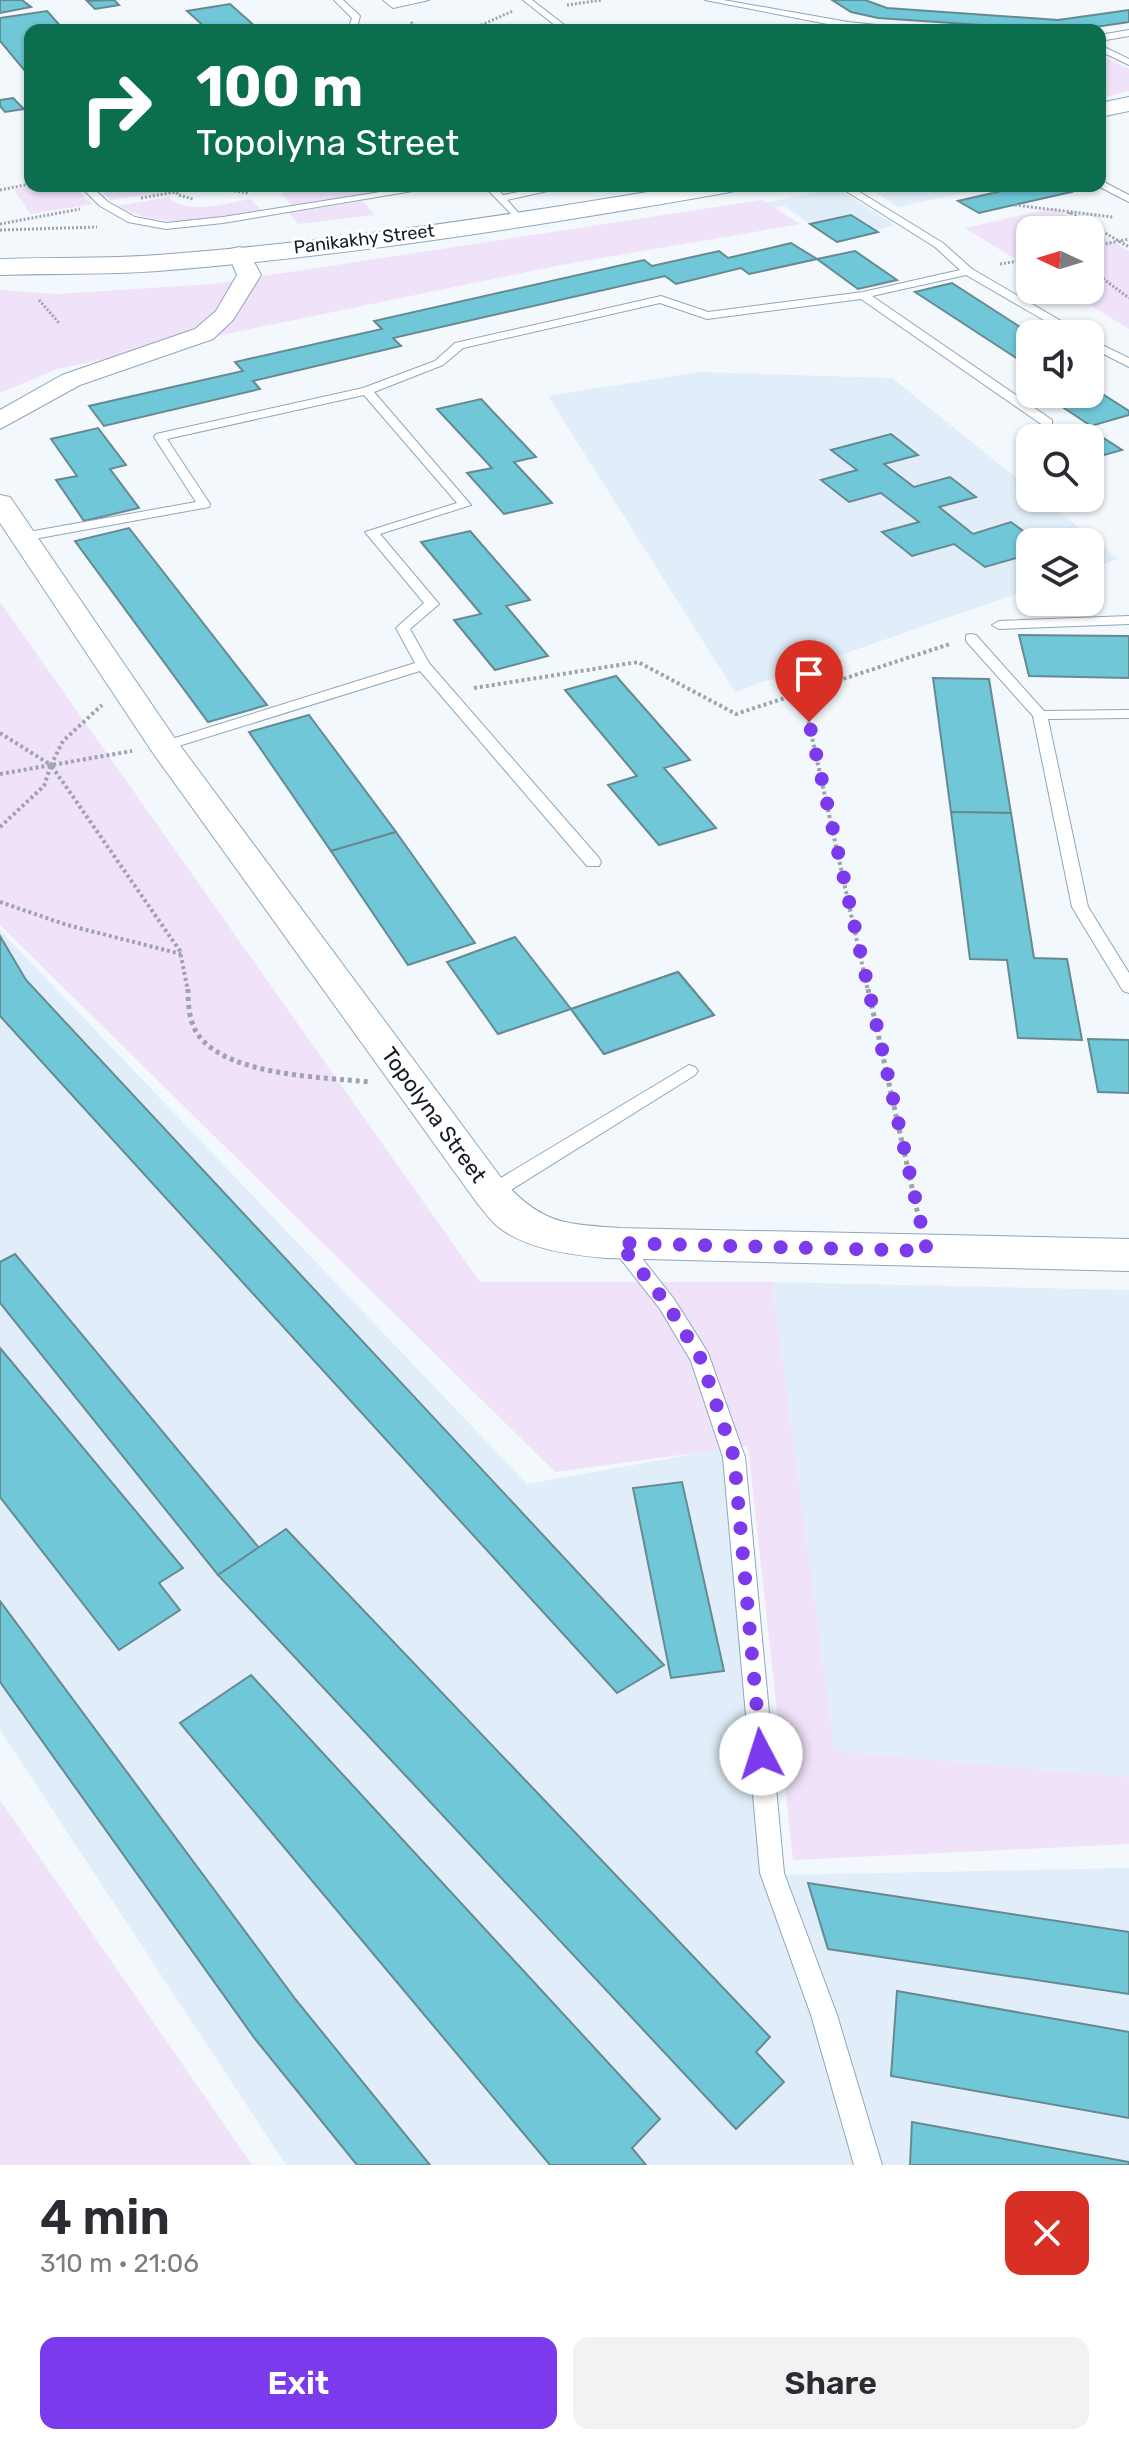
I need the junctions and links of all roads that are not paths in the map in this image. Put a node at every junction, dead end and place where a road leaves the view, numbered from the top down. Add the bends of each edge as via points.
1 (338, 0) edge
2 (387, 0) edge
3 (425, 0) edge
4 (709, 0) edge
5 (530, 2) edge
6 (354, 24) edge
7 (559, 24) edge
8 (842, 24) edge
9 (1129, 33) edge
10 (1106, 37) edge
11 (1106, 51) edge
12 (1129, 62) edge
13 (1129, 104) edge
14 (1106, 109) edge
15 (1106, 186) edge
16 (91, 192) edge
17 (399, 192) edge
18 (496, 192) edge
19 (534, 192) edge
20 (688, 192) edge
21 (853, 192) edge
22 (502, 198) junction
23 (1129, 199) edge
24 (519, 219) junction
25 (239, 254) junction
26 (7, 265) edge
27 (968, 271) junction
28 (863, 295) junction
29 (1052, 320) edge
30 (1104, 350) edge
31 (1129, 363) edge
32 (367, 391) junction
33 (0, 421) edge
34 (1048, 423) dead end
35 (0, 503) edge
36 (23, 537) junction
37 (1129, 620) edge
38 (999, 625) dead end
39 (971, 638) road end
40 (423, 665) junction
41 (1129, 714) edge
42 (1040, 715) junction
43 (164, 746) junction
44 (593, 862) dead end
45 (1129, 987) edge
46 (689, 1071) dead end
47 (491, 1193) junction
48 (619, 1243) junction
49 (1129, 1255) edge
50 (868, 2165) edge

1 - 6 lane via 357,18
2 - 3 lane via 393,5
4 - 8 lane
5 - 7 lane
9 - 10 lane
11 - 12 lane
13 - 14 street
15 - 23 lane
16 - 17 lane via 132,220 166,226
18 - 22 lane
19 - 22 lane
20 - 24 street, Panikakhy Street
21 - 27 lane via 939,245
22 - 24 lane
24 - 25 street, Panikakhy Street
25 - 26 street, Panikakhy Street via 143,264
25 - 33 street via 249,275 225,315 204,334 71,380
27 - 28 lane
27 - 29 lane
28 - 32 lane via 707,316 661,299 459,345 439,363
28 - 34 lane
30 - 31 lane
32 - 36 lane via 160,437 204,504
32 - 40 lane via 465,505 372,532 432,604 403,628
35 - 36 street, Topolyna Street
36 - 43 street, Topolyna Street
37 - 38 lane
39 - 42 lane
40 - 43 lane
40 - 44 lane
41 - 42 lane
42 - 45 lane via 1080,907
43 - 47 street, Topolyna Street
46 - 47 lane
47 - 48 street, Topolyna Street via 512,1216 545,1232
48 - 49 street, Topolyna Street
48 - 50 lane via 701,1359 734,1457 772,1873 824,2015

